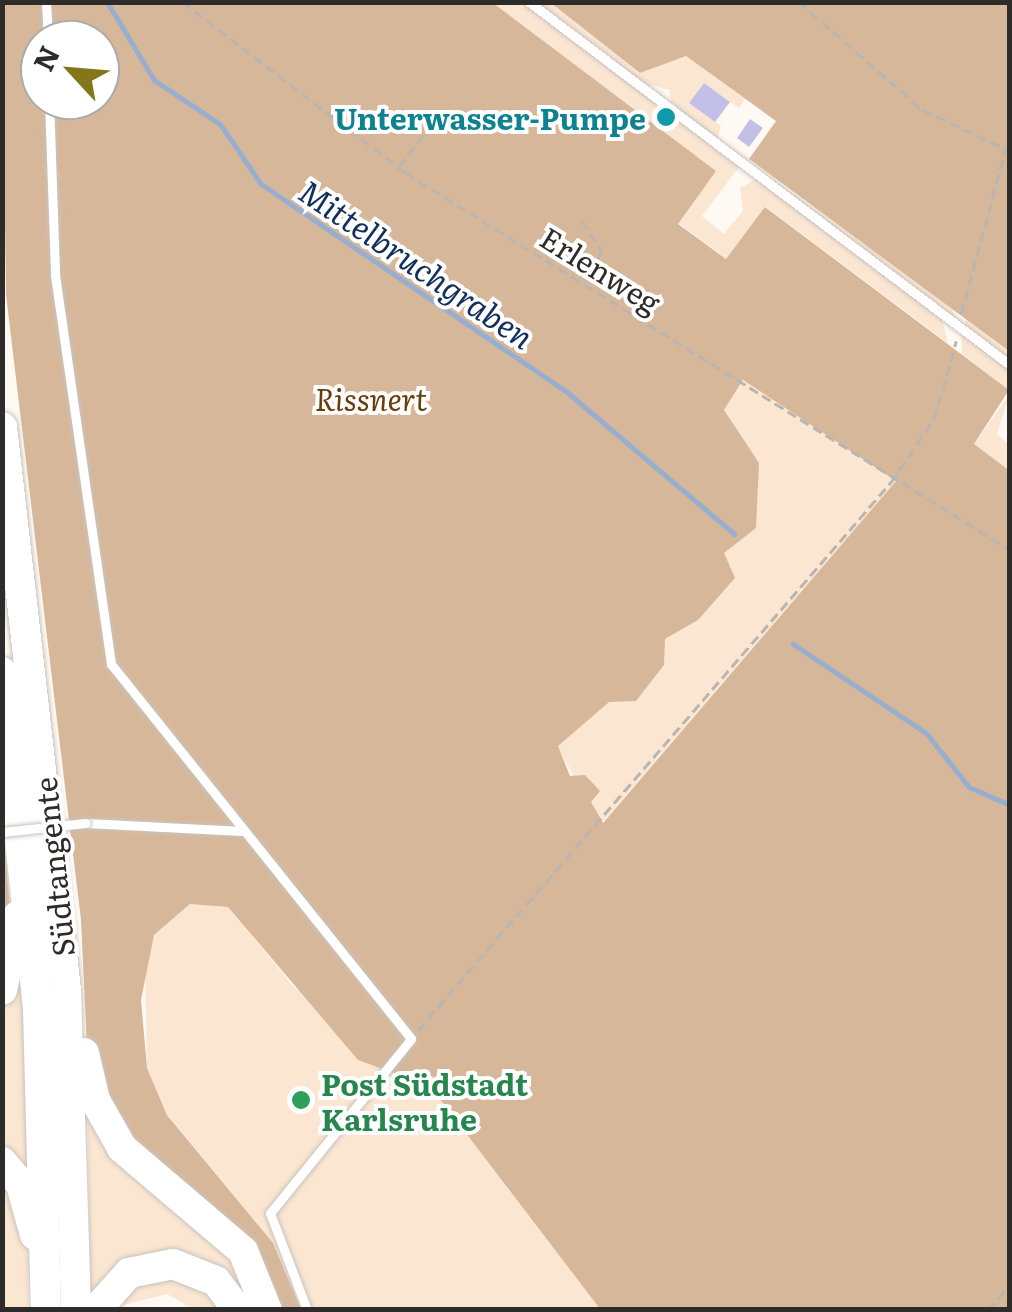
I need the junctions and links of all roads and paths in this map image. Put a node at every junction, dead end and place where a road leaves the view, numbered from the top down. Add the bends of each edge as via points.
1 (183, 2) edge
2 (529, 2) edge
3 (799, 2) edge
4 (50, 120) edge
5 (476, 129) dead end
6 (1010, 132) edge
7 (1007, 149) edge
8 (398, 168) junction
9 (582, 221) dead end
10 (586, 282) junction
11 (957, 326) junction
12 (1010, 365) edge
13 (2, 427) edge
14 (891, 482) junction
15 (1010, 550) edge
16 (2, 672) edge
17 (2, 832) edge
18 (242, 832) junction
19 (24, 873) junction
20 (2, 990) edge
21 (66, 990) junction
22 (411, 1039) junction
23 (2, 1162) edge
24 (47, 1271) junction
25 (1010, 1285) edge
26 (46, 1310) edge
27 (76, 1310) edge
28 (96, 1310) edge
29 (238, 1310) edge
30 (267, 1310) edge
31 (307, 1310) edge
32 (988, 1310) edge

1 - 8 path, Erlenweg
2 - 11 lane
3 - 7 path via 922,110
4 - 18 lane via 55,275 100,632 110,664
5 - 8 path via 428,129
6 - 7 path
7 - 11 path
8 - 10 path, Erlenweg
9 - 10 path via 602,251
10 - 14 path, Erlenweg
11 - 12 lane
11 - 14 path via 934,419
13 - 21 highway, Südtangente
14 - 15 path, Erlenweg
14 - 22 path
16 - 19 highway, Südtangente
17 - 18 lane, bridge via 86,823
18 - 22 lane
19 - 20 highway
19 - 24 highway, Südtangente
21 - 27 highway, Südtangente
21 - 30 highway via 95,1100 122,1148 243,1250
22 - 31 lane via 270,1213
23 - 24 highway via 29,1203
24 - 26 highway, Südtangente
25 - 32 path
28 - 29 highway via 130,1274 173,1264 216,1280

